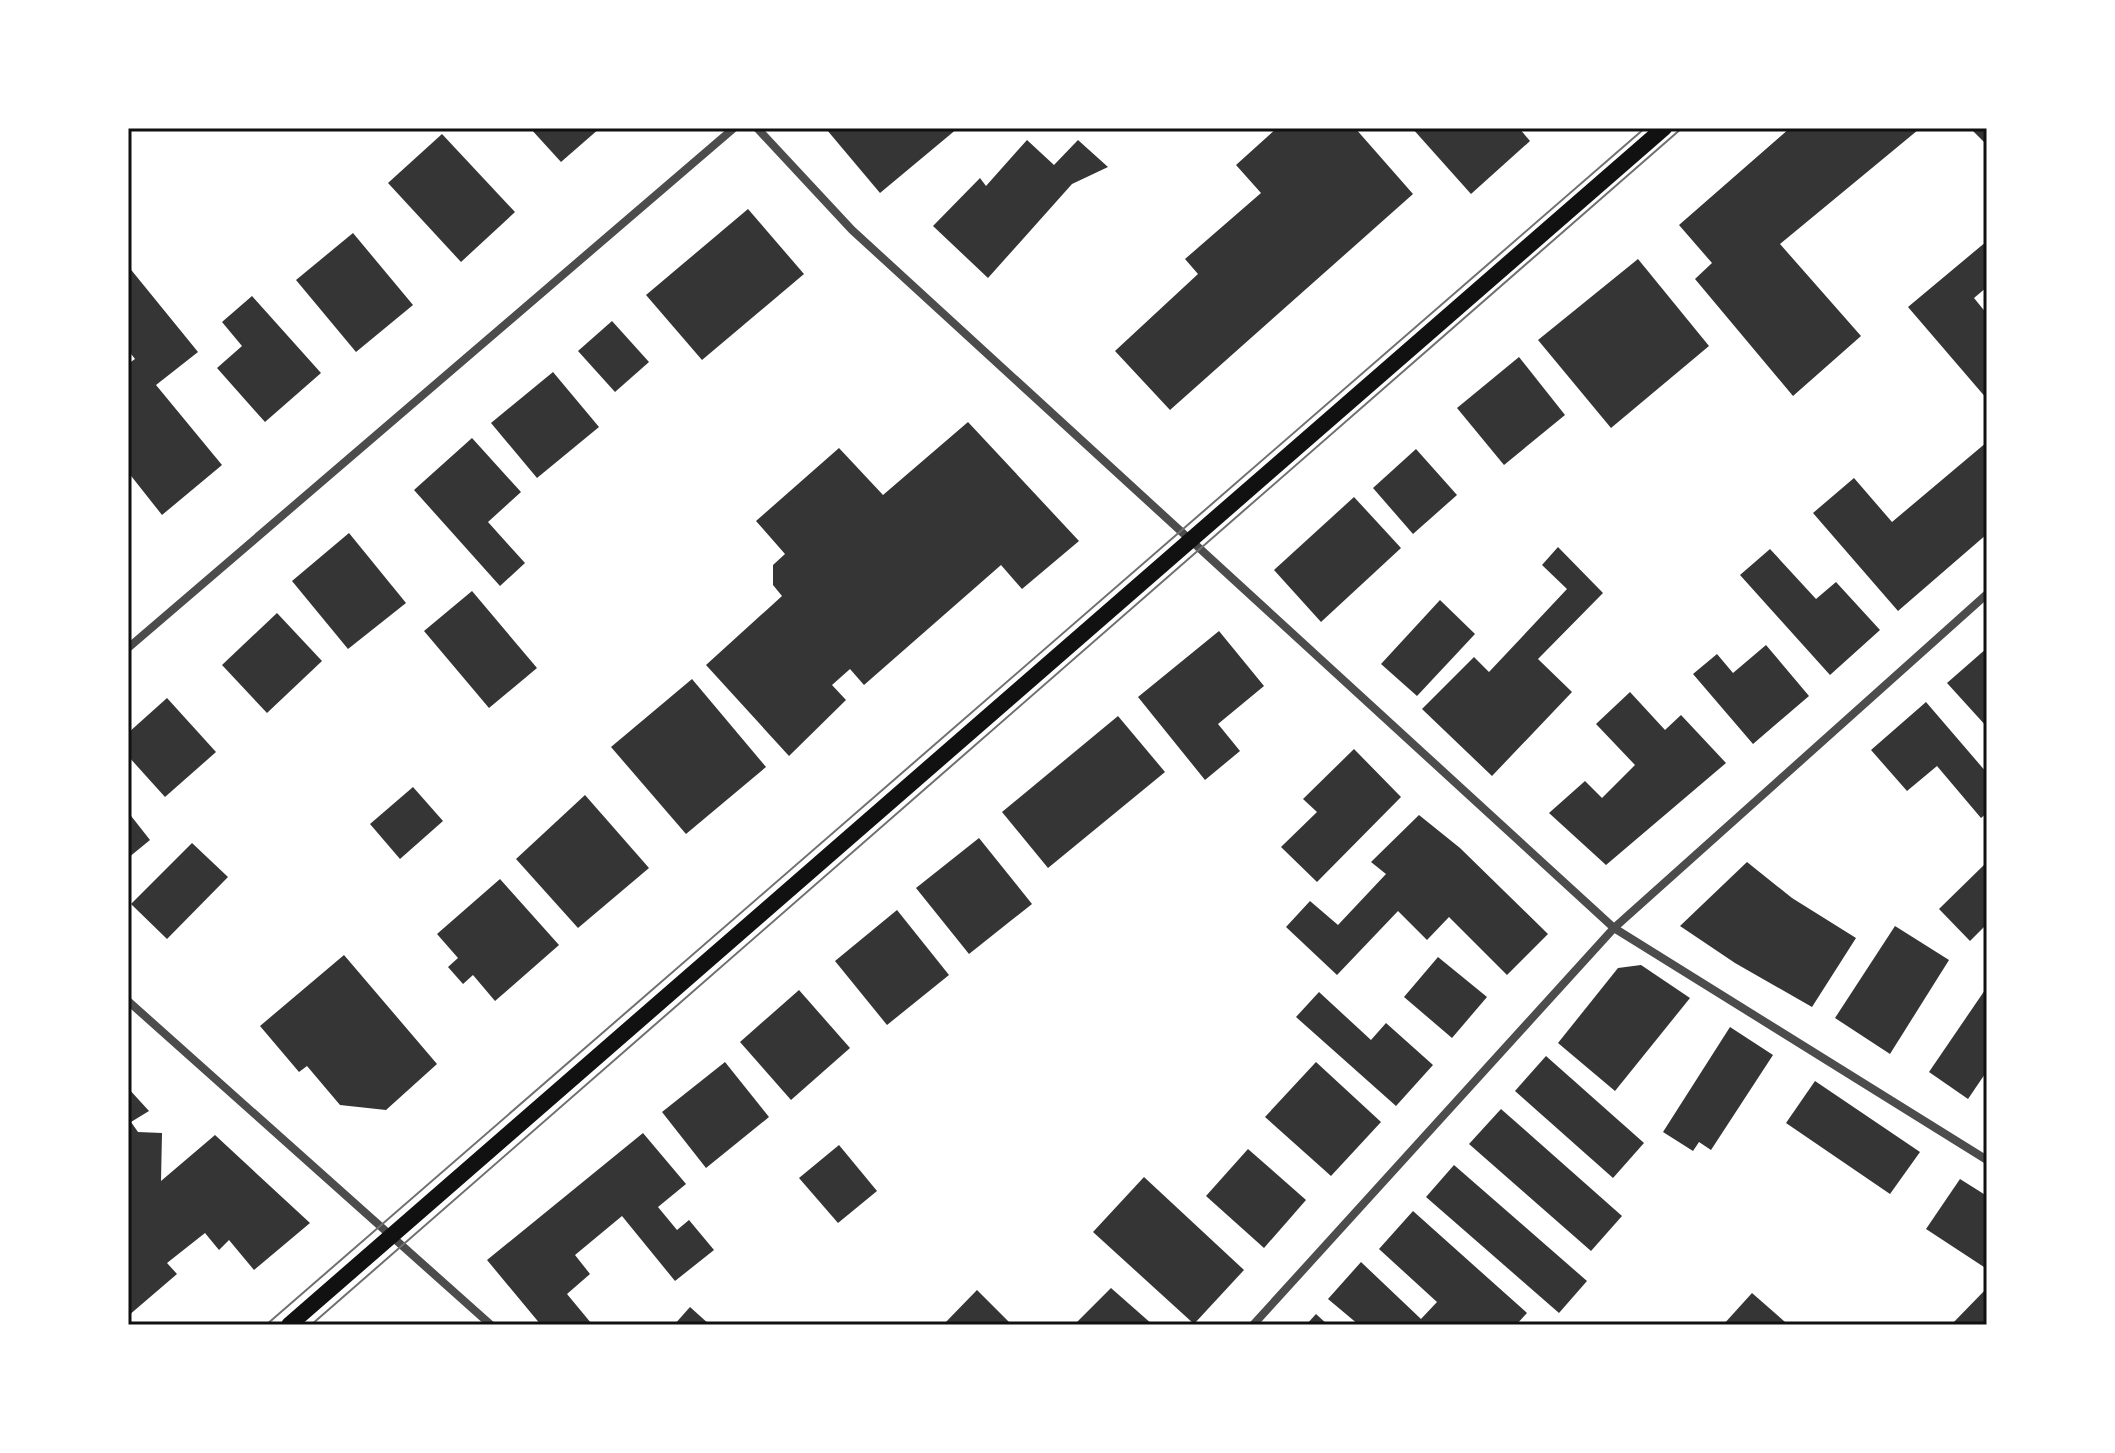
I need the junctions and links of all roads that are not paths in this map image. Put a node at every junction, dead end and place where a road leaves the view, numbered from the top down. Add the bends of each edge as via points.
1 (734, 128) edge
2 (757, 128) edge
3 (1664, 128) edge
4 (1192, 538) junction
5 (1987, 594) edge
6 (128, 648) edge
7 (1614, 928) junction
8 (128, 1001) edge
9 (1987, 1160) edge
10 (391, 1235) junction
11 (289, 1325) edge
12 (491, 1325) edge
13 (1253, 1325) edge

1 - 6 street
2 - 4 street via 852,230
3 - 4 main road
4 - 7 street
4 - 10 main road
5 - 7 street
7 - 9 street
7 - 13 street
8 - 10 street
10 - 11 main road
10 - 12 street

